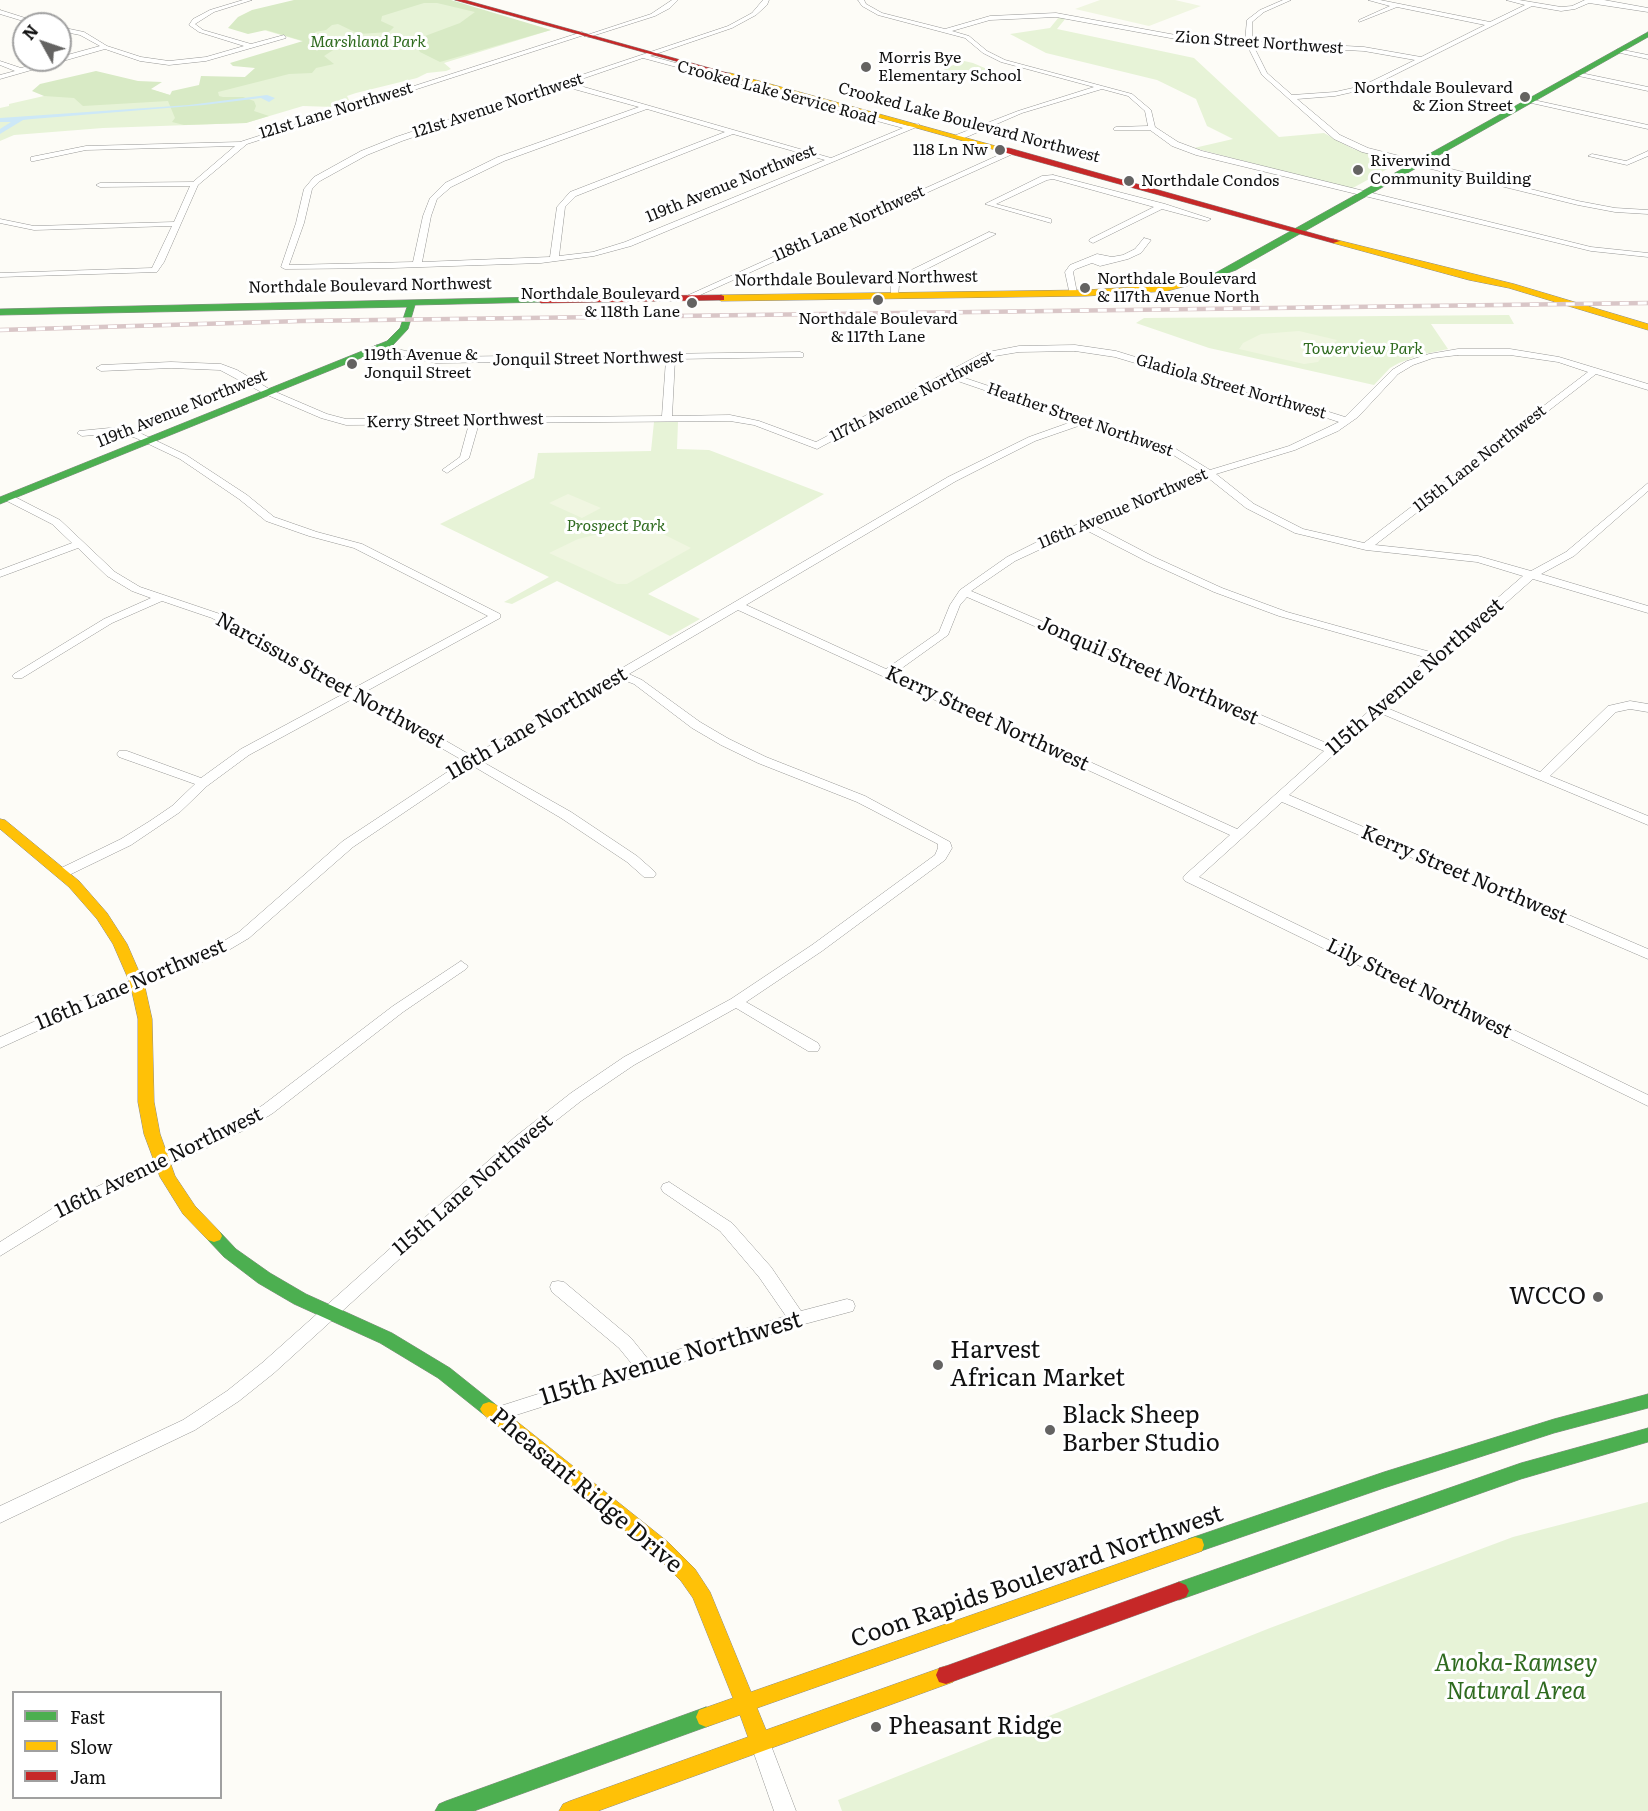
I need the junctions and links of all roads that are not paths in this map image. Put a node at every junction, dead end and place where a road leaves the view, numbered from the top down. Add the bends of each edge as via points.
1 (215, 0) edge
2 (249, 0) edge
3 (459, 0) edge
4 (675, 0) edge
5 (766, 0) edge
6 (861, 0) edge
7 (1288, 0) edge
8 (1371, 0) edge
9 (1509, 0) edge
10 (232, 4) junction
11 (1531, 4) junction
12 (1397, 5) junction
13 (1648, 10) edge
14 (978, 11) dead end
15 (990, 18) junction
16 (1361, 21) dead end
17 (1490, 24) junction
18 (72, 31) edge
19 (945, 31) junction
20 (1648, 34) edge
21 (585, 35) junction
22 (284, 37) dead end
23 (1250, 44) junction
24 (251, 46) junction
25 (105, 47) junction
26 (1618, 51) junction
27 (72, 55) edge
28 (649, 55) junction
29 (1648, 57) edge
30 (1421, 59) junction
31 (186, 62) junction
32 (190, 71) dead end
33 (18, 72) edge
34 (1576, 74) junction
35 (0, 77) edge
36 (565, 84) junction
37 (1105, 87) junction
38 (1648, 89) edge
39 (1290, 97) junction
40 (1529, 100) junction
41 (647, 107) junction
42 (913, 127) junction
43 (1648, 127) edge
44 (1152, 128) junction
45 (1116, 129) dead end
46 (732, 132) junction
47 (959, 137) junction
48 (241, 144) junction
49 (1013, 152) junction
50 (1648, 153) edge
51 (1592, 156) dead end
52 (34, 159) dead end
53 (831, 160) junction
54 (1416, 164) junction
55 (195, 184) junction
56 (100, 185) dead end
57 (1135, 185) junction
58 (1117, 194) junction
59 (1361, 194) junction
60 (1162, 206) junction
61 (1648, 212) edge
62 (1207, 219) dead end
63 (0, 221) edge
64 (1048, 221) dead end
65 (177, 224) junction
66 (1298, 230) junction
67 (992, 234) dead end
68 (1147, 240) dead end
69 (1093, 241) dead end
70 (1648, 255) edge
71 (554, 260) junction
72 (417, 264) junction
73 (0, 275) edge
74 (1472, 278) junction
75 (1073, 293) junction
76 (895, 295) junction
77 (686, 298) junction
78 (409, 302) junction
79 (0, 312) edge
80 (377, 348) junction
81 (1116, 354) joint
82 (800, 356) dead end
83 (671, 358) junction
84 (101, 368) dead end
85 (1594, 371) junction
86 (948, 375) junction
87 (1648, 387) edge
88 (268, 392) junction
89 (667, 417) junction
90 (1086, 420) junction
91 (475, 421) junction
92 (1347, 421) junction
93 (82, 433) dead end
94 (149, 441) junction
95 (817, 446) joint
96 (447, 470) dead end
97 (1206, 472) junction
98 (1648, 486) edge
99 (4, 500) edge
100 (1085, 525) junction
101 (79, 543) junction
102 (1366, 547) junction
103 (0, 574) edge
104 (1530, 576) junction
105 (964, 592) junction
106 (160, 598) junction
107 (737, 605) junction
108 (1648, 610) edge
109 (1436, 657) junction
110 (888, 673) junction
111 (622, 675) junction
112 (18, 676) dead end
113 (354, 693) junction
114 (1648, 708) edge
115 (1380, 709) junction
116 (1332, 750) junction
117 (123, 754) dead end
118 (475, 761) junction
119 (1543, 776) junction
120 (203, 783) junction
121 (1280, 796) junction
122 (1648, 820) edge
123 (0, 824) edge
124 (1237, 834) junction
125 (62, 873) junction
126 (648, 874) dead end
127 (1190, 878) joint
128 (1648, 954) edge
129 (461, 966) dead end
130 (137, 983) junction
131 (736, 1002) junction
132 (0, 1043) edge
133 (813, 1047) dead end
134 (1648, 1101) edge
135 (162, 1162) junction
136 (669, 1188) dead end
137 (0, 1250) edge
138 (558, 1287) dead end
139 (847, 1306) dead end
140 (328, 1312) junction
141 (797, 1319) junction
142 (644, 1367) junction
143 (1648, 1401) edge
144 (494, 1415) junction
145 (1648, 1435) edge
146 (0, 1515) edge
147 (746, 1704) junction
148 (760, 1742) junction
149 (446, 1811) edge
150 (570, 1811) edge
151 (785, 1811) edge

1 - 10 street
2 - 10 street
3 - 21 street, Crooked Lake Boulevard Northwest
4 - 21 street, 121st Lane Northwest via 653,15
5 - 28 street, 121st Avenue Northwest via 760,10 741,22
6 - 19 street via 883,15
7 - 23 street via 1249,21
8 - 12 street
9 - 11 street
10 - 24 street via 202,16 192,25
11 - 13 street via 1561,9 1600,1
11 - 17 street
12 - 16 street
12 - 17 street
14 - 15 street
15 - 19 street, Zion Street Northwest
15 - 23 street, Zion Street Northwest via 1066,16 1174,38
17 - 30 street
18 - 25 street
19 - 37 street via 967,37 1003,61
20 - 26 street, Northdale Boulevard Northwest
21 - 28 street, Crooked Lake Boulevard Northwest
21 - 48 street, 121st Lane Northwest via 286,126
22 - 24 street
23 - 30 street, Zion Street Northwest via 1364,50
23 - 39 street via 1264,74
24 - 31 street
25 - 27 street
25 - 31 street via 140,59
26 - 29 street
26 - 34 street, Northdale Boulevard Northwest
28 - 36 street, 121st Avenue Northwest
28 - 42 street, Crooked Lake Boulevard Northwest
30 - 39 street via 1364,87 1335,94
31 - 32 street
33 - 35 street
34 - 38 street
34 - 40 street, Northdale Boulevard Northwest
36 - 41 street
36 - 72 street, 121st Avenue Northwest via 364,153 317,179 308,189 285,267
37 - 44 street via 1139,100 1148,110
37 - 47 street via 1021,112
39 - 54 street via 1337,137 1365,150
40 - 43 street
40 - 54 street, Northdale Boulevard Northwest
41 - 46 street
41 - 72 street via 461,176 435,198
42 - 47 street, Crooked Lake Boulevard Northwest
42 - 53 street, 119th Avenue Northwest
44 - 45 street
44 - 59 street via 1175,144 1208,156
46 - 53 street
46 - 71 street via 573,194 561,207
47 - 49 street, Crooked Lake Boulevard Northwest
48 - 52 street via 86,148
48 - 55 street, 121st Lane Northwest
49 - 57 street, Crooked Lake Boulevard Northwest
49 - 77 street, 118th Lane Northwest
50 - 51 street via 1628,163
53 - 71 street, 119th Avenue Northwest via 628,244
54 - 59 street, Northdale Boulevard Northwest
54 - 61 street via 1578,203
55 - 56 street
55 - 65 street, 121st Lane Northwest
57 - 58 street
57 - 66 street, Crooked Lake Boulevard Northwest
58 - 60 street
58 - 64 street via 1053,177 989,204
59 - 66 street, Northdale Boulevard Northwest
59 - 70 street via 1567,244
60 - 62 street
60 - 69 street
63 - 65 street via 34,228
65 - 73 street, 121st Lane Northwest via 154,270
66 - 74 street, Crooked Lake Boulevard Northwest
66 - 75 street, Northdale Boulevard Northwest via 1233,268 1202,280 1148,290
67 - 76 street via 902,278
68 - 75 street via 1138,251 1125,257 1097,256 1073,267 1069,272
71 - 72 street
74 - 74 street, Crooked Lake Boulevard Northwest via 1549,302 1648,327 1522,289
75 - 76 street, Northdale Boulevard Northwest
76 - 77 street, Northdale Boulevard Northwest
77 - 78 street, Northdale Boulevard Northwest
78 - 79 street, Northdale Boulevard Northwest
78 - 80 street, 119th Avenue Northwest via 402,308 396,331
80 - 83 street, Jonquil Street Northwest via 436,360
80 - 88 street, 119th Avenue Northwest
81 - 86 street, 117th Avenue Northwest via 1075,348 1013,349 983,357
81 - 92 street, Gladiola Street Northwest
82 - 83 street, Jonquil Street Northwest
83 - 89 street
84 - 88 street, Kerry Street Northwest via 213,366 234,372
85 - 87 street, 116th Avenue Northwest
85 - 92 street, 116th Avenue Northwest via 1519,353 1486,351 1425,357 1399,369
85 - 102 street, 115th Lane Northwest
86 - 90 street, Heather Street Northwest
86 - 95 street, 117th Avenue Northwest
88 - 91 street, Kerry Street Northwest via 346,422
88 - 94 street, 119th Avenue Northwest
89 - 91 street, Kerry Street Northwest
89 - 95 street, Kerry Street Northwest via 742,419
90 - 97 street, Heather Street Northwest via 1173,451
90 - 107 street, 116th Lane Northwest via 1032,439 980,464
91 - 96 street via 464,458
92 - 97 street, 116th Avenue Northwest via 1292,448
93 - 94 street via 120,430
94 - 99 street, 119th Avenue Northwest
94 - 113 street via 183,457 270,519 358,546 496,616
97 - 100 street, 116th Avenue Northwest
97 - 102 street, Heather Street Northwest via 1250,506 1281,523
98 - 104 street, 115th Avenue Northwest via 1570,554
99 - 101 street, Narcissus Street Northwest via 56,522
100 - 105 street, 116th Avenue Northwest via 1024,552
100 - 109 street via 1218,590 1283,614
101 - 103 street
101 - 106 street, Narcissus Street Northwest via 111,574 136,590
102 - 104 street, Heather Street Northwest via 1478,559
104 - 108 street, Heather Street Northwest
104 - 109 street, 115th Avenue Northwest
105 - 110 street, 116th Avenue Northwest via 944,633
105 - 116 street, Jonquil Street Northwest
106 - 112 street via 108,621
106 - 113 street, Narcissus Street Northwest via 216,616
107 - 110 street, Kerry Street Northwest
107 - 111 street, 116th Lane Northwest
109 - 115 street, 115th Avenue Northwest
110 - 124 street, Kerry Street Northwest
111 - 118 street, 116th Lane Northwest
111 - 131 street, 115th Lane Northwest via 725,742 861,799 944,842 940,857
113 - 118 street, Narcissus Street Northwest
113 - 120 street via 245,752
114 - 119 street via 1630,705 1612,709
115 - 116 street, 115th Avenue Northwest
115 - 119 street
116 - 121 street, 115th Avenue Northwest
117 - 120 street
118 - 126 street, Narcissus Street Northwest via 566,815
118 - 130 street, 116th Lane Northwest via 417,795 348,844 244,935 217,951
119 - 122 street
120 - 125 street via 155,824
121 - 124 street, 115th Avenue Northwest
121 - 128 street, Kerry Street Northwest
123 - 125 street, Pheasant Ridge Drive
124 - 127 street, 115th Avenue Northwest
125 - 130 street, Pheasant Ridge Drive via 114,933
127 - 134 street, Lily Street Northwest
129 - 135 street, 116th Avenue Northwest via 268,1109 237,1128
130 - 132 street, 116th Lane Northwest
130 - 135 street, Pheasant Ridge Drive via 145,1019 146,1102
131 - 133 street
131 - 140 street, 115th Lane Northwest via 629,1061 576,1097 520,1141
135 - 137 street, 116th Avenue Northwest via 64,1209
135 - 140 street, Pheasant Ridge Drive via 182,1201 213,1238 264,1278
136 - 141 street via 726,1227 765,1272
138 - 142 street via 625,1343
139 - 141 street, 115th Avenue Northwest
140 - 144 street, Pheasant Ridge Drive via 372,1330 425,1360
140 - 146 street, 115th Lane Northwest via 268,1368 189,1425
141 - 142 street, 115th Avenue Northwest
142 - 144 street, 115th Avenue Northwest
143 - 147 street, Coon Rapids Boulevard Northwest via 1384,1480
144 - 147 street, Pheasant Ridge Drive via 661,1548 688,1575 708,1608
145 - 148 street via 1521,1471 1326,1538
147 - 148 street, Pheasant Ridge Drive
147 - 149 street, Coon Rapids Boulevard Northwest
148 - 150 street
148 - 151 street, Pheasant Ridge Drive

